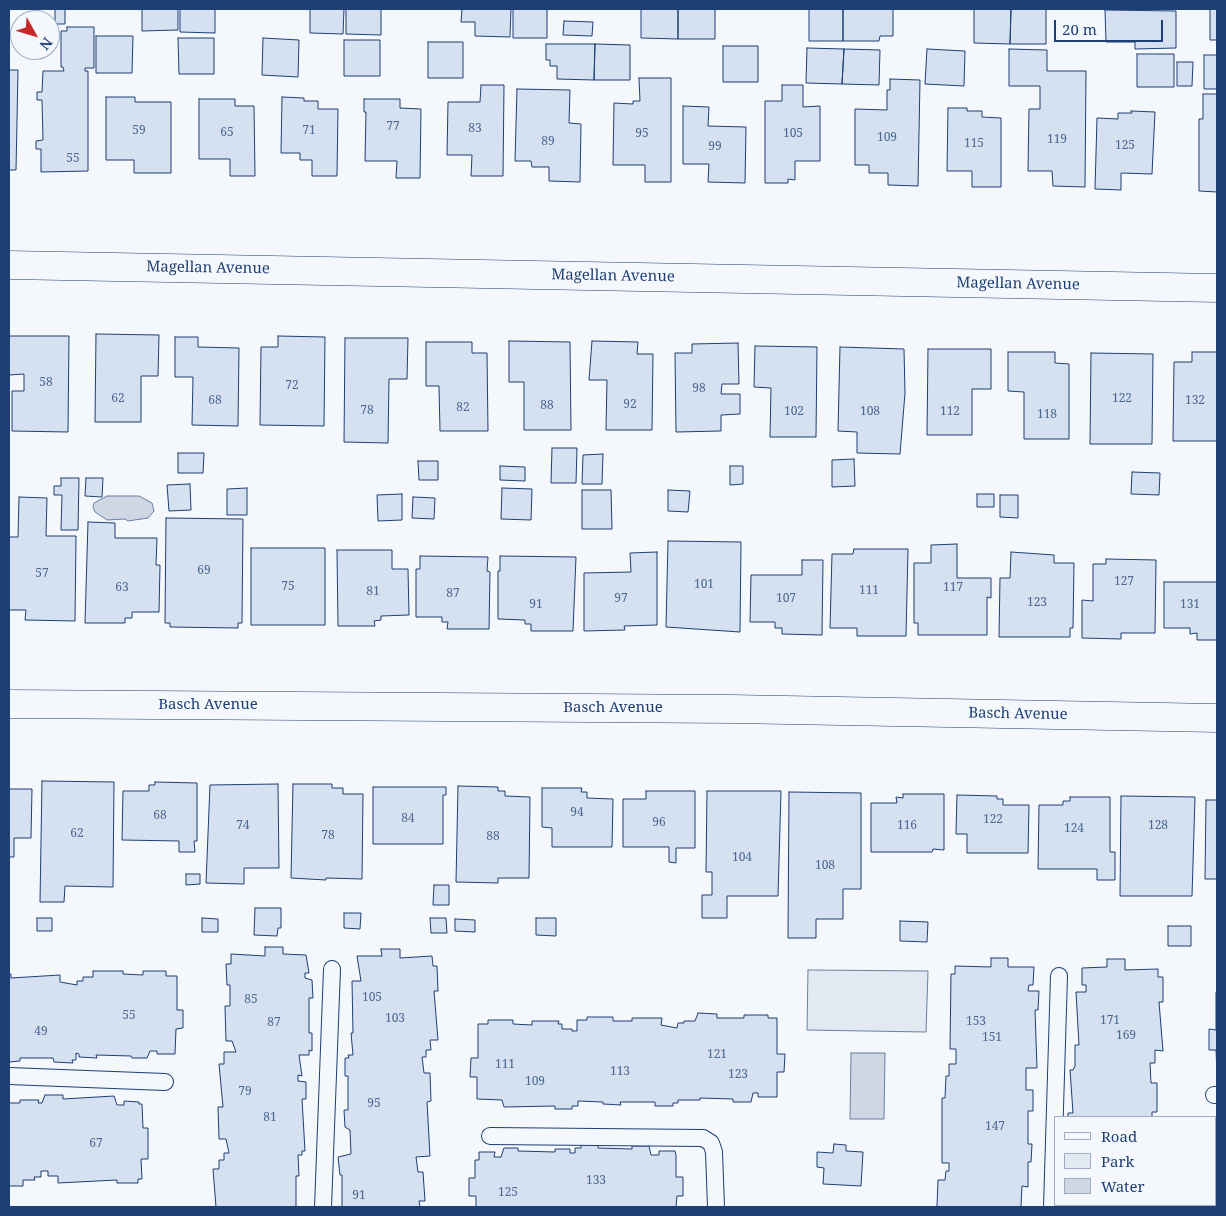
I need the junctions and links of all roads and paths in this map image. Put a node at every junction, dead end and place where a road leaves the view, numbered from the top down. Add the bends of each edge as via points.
1 (9, 265) edge
2 (1217, 288) edge
3 (9, 704) edge
4 (1217, 718) edge
5 (332, 969) dead end
6 (1059, 976) dead end
7 (9, 1076) edge
8 (165, 1082) dead end
9 (1055, 1116) edge
10 (490, 1136) dead end
11 (1054, 1141) edge
12 (323, 1207) edge
13 (716, 1207) edge
14 (1052, 1207) edge

1 - 2 street, Magellan Avenue
3 - 4 street, Basch Avenue via 732,709
5 - 12 lane
6 - 9 lane
7 - 8 lane
10 - 13 lane via 703,1138 711,1143 714,1152
11 - 14 lane

